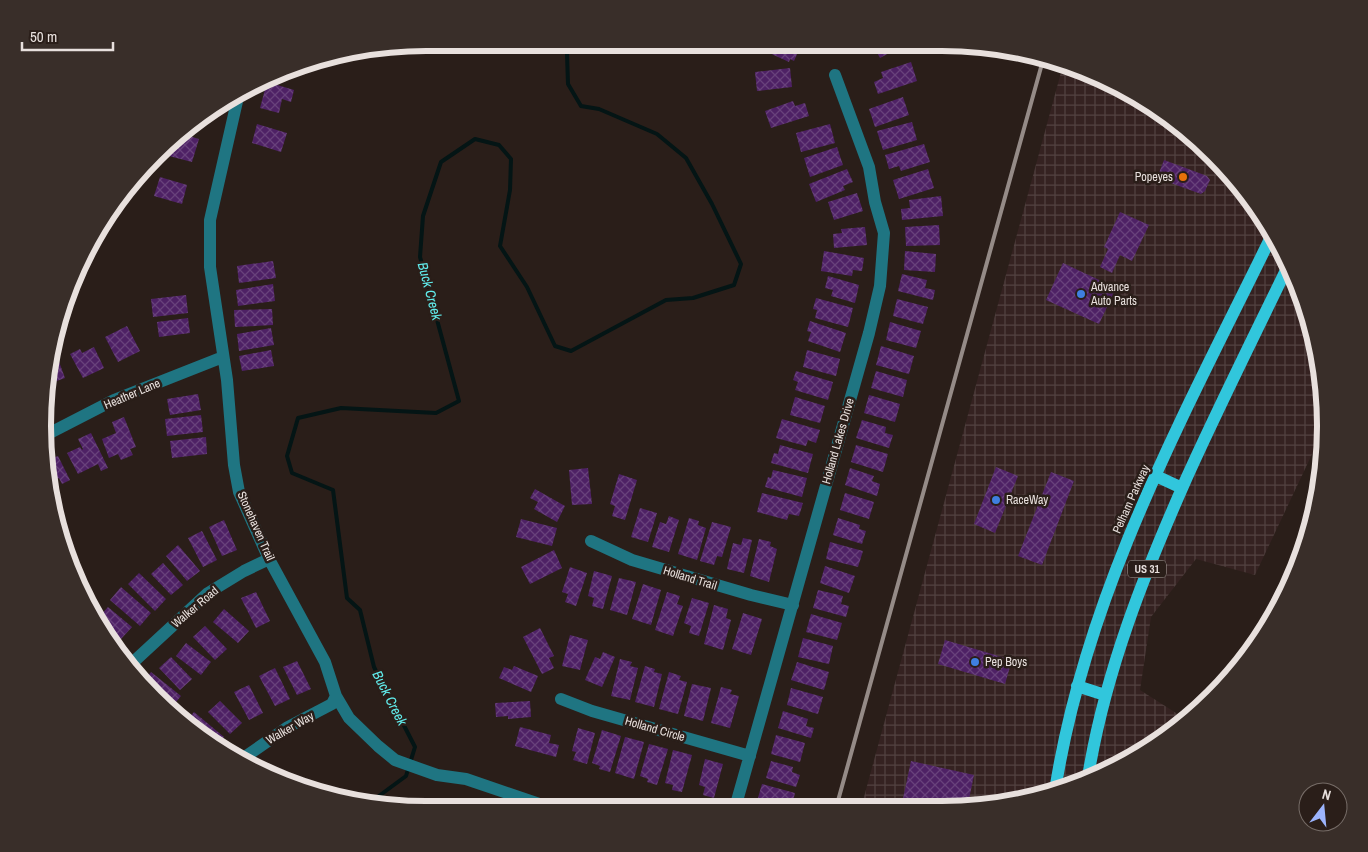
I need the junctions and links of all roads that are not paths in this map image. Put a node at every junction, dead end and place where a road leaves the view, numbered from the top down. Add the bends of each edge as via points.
1 (834, 75) dead end
2 (237, 102) edge
3 (1269, 242) edge
4 (1284, 274) edge
5 (223, 357) junction
6 (51, 432) edge
7 (1156, 476) junction
8 (1182, 488) junction
9 (591, 541) dead end
10 (270, 559) junction
11 (792, 604) junction
12 (134, 661) edge
13 (1077, 686) junction
14 (1106, 695) junction
15 (336, 696) junction
16 (561, 699) dead end
17 (247, 755) edge
18 (750, 756) junction
19 (1090, 770) edge
20 (1056, 783) edge
21 (531, 801) edge
22 (737, 801) edge

1 - 11 street, Holland Lakes Drive via 869,167 884,233 880,286
2 - 5 street, Stonehaven Trail via 210,220 210,267
3 - 7 main road, Pelham Parkway / US 31
4 - 8 main road, US 31
5 - 6 street, Heather Lane via 114,400
5 - 10 street, Stonehaven Trail via 239,492
7 - 8 main road
7 - 13 main road, Pelham Parkway / US 31 via 1108,588
8 - 14 main road, US 31 via 1137,596
9 - 11 street, Holland Trail via 641,563
10 - 12 street, Walker Road via 208,593
10 - 15 street, Stonehaven Trail via 325,662
11 - 18 street, Holland Lakes Drive
13 - 14 main road
13 - 20 main road, Pelham Parkway / US 31
14 - 19 main road, US 31
15 - 17 street, Walker Way via 332,704 288,727
15 - 21 street, Stonehaven Trail via 349,718 395,760 437,775 466,778
16 - 18 street, Holland Circle via 592,711
18 - 22 street, Holland Lakes Drive

